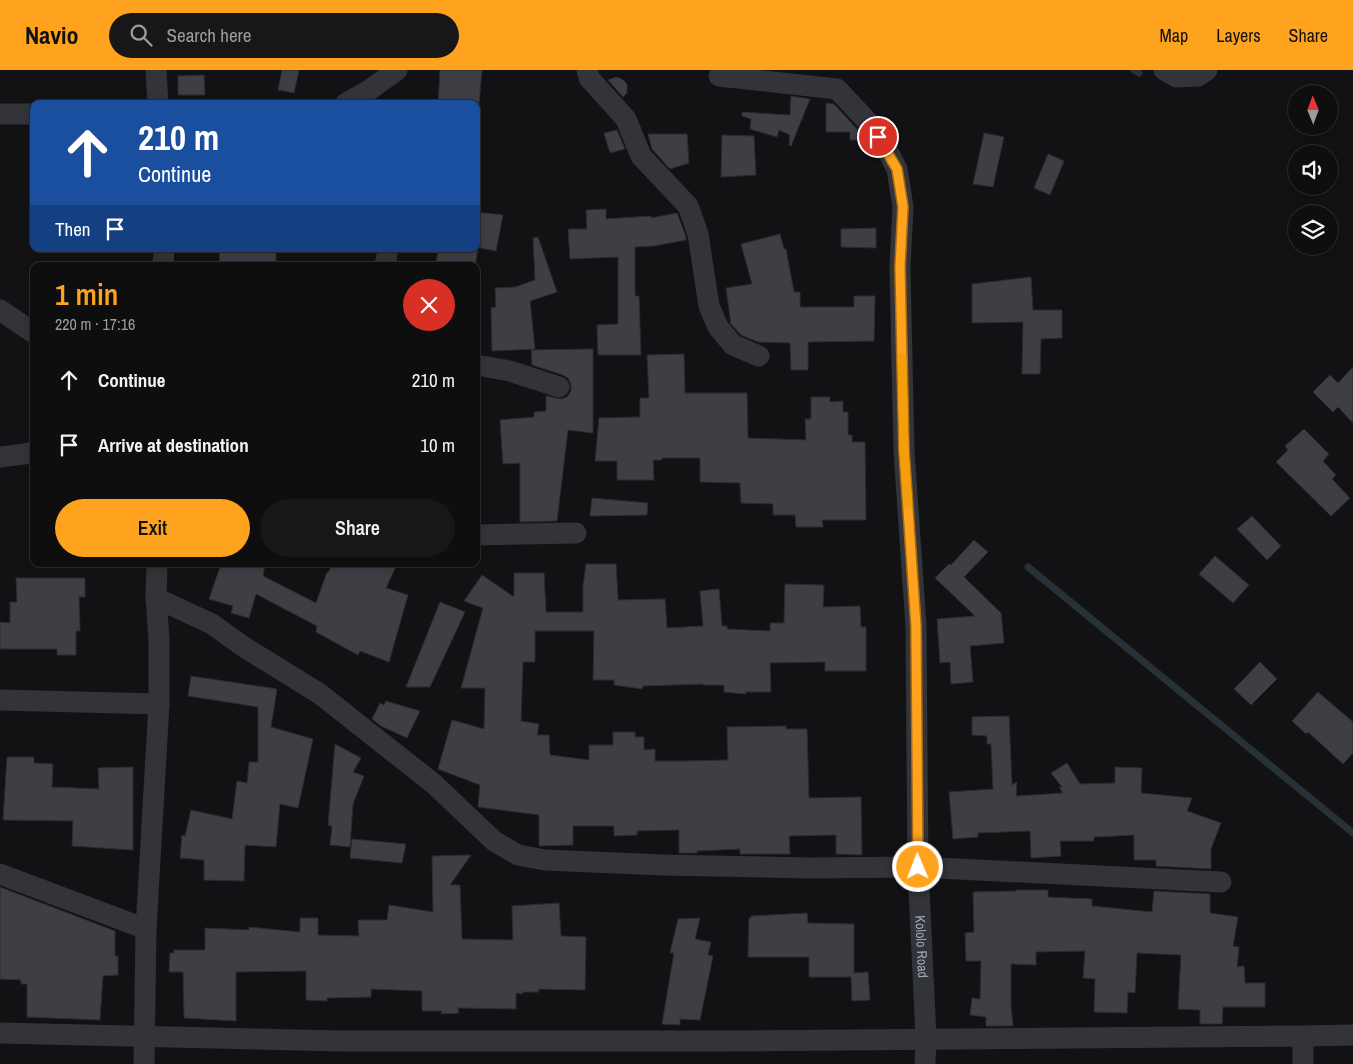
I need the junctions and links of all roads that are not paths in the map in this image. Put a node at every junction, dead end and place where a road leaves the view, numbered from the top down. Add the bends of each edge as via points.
1 (156, 70) edge
2 (397, 70) edge
3 (587, 70) edge
4 (1164, 70) edge
5 (1207, 70) edge
6 (720, 76) dead end
7 (376, 97) edge
8 (158, 100) edge
9 (363, 100) edge
10 (0, 114) edge
11 (30, 114) edge
12 (0, 310) edge
13 (30, 330) edge
14 (759, 356) dead end
15 (480, 365) edge
16 (558, 387) dead end
17 (30, 453) edge
18 (0, 457) edge
19 (576, 533) dead end
20 (480, 535) edge
21 (157, 567) edge
22 (156, 598) junction
23 (0, 700) edge
24 (159, 704) junction
25 (918, 867) junction
26 (0, 874) edge
27 (1221, 882) dead end
28 (146, 929) junction
29 (0, 1033) edge
30 (1353, 1035) edge
31 (145, 1036) junction
32 (1303, 1036) junction
33 (926, 1038) junction
34 (144, 1064) edge
35 (925, 1064) edge
36 (1303, 1064) edge

1 - 8 street
2 - 7 street
3 - 14 street via 589,78 626,119 641,156 688,206 698,234 709,306 718,327 734,345
4 - 5 street via 1176,77 1198,76
6 - 25 street, Kololo Road via 837,89 867,121 897,169 903,207 900,267 904,451 916,626
7 - 9 street
10 - 11 street
12 - 13 street
15 - 16 street
17 - 18 street
19 - 20 street
21 - 22 street
22 - 24 street
22 - 25 street via 212,624 320,694 434,784 494,841 518,855 544,860 663,864
23 - 24 street
24 - 28 street
25 - 27 street
25 - 33 street, Kololo Road
26 - 28 street
28 - 31 street
29 - 31 street
30 - 32 street
31 - 33 street via 342,1041
31 - 34 street
32 - 33 street
32 - 36 street
33 - 35 street, Kololo Road

